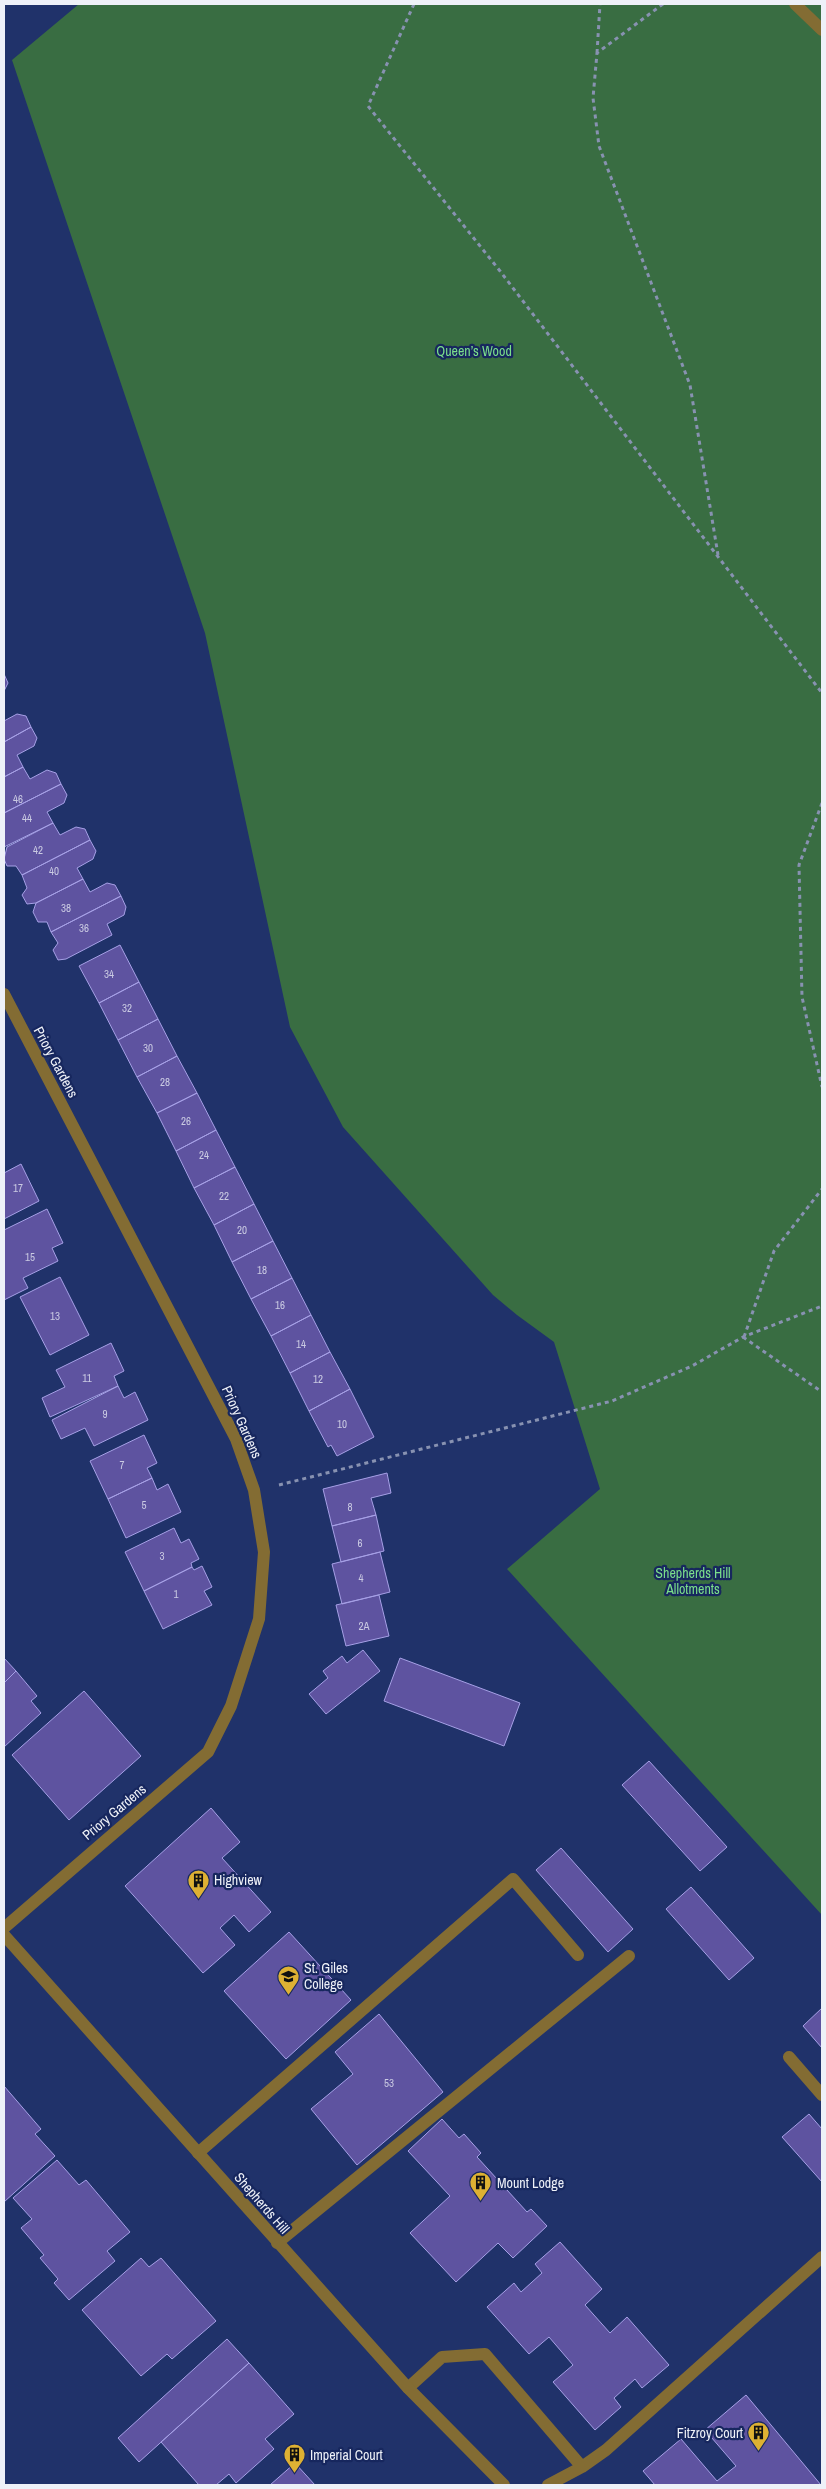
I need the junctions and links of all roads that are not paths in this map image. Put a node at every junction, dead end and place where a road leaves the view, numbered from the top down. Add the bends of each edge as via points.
1 (795, 4) edge
2 (822, 30) edge
3 (4, 994) edge
4 (4, 1928) edge
5 (4, 1935) edge
6 (578, 1955) dead end
7 (629, 1956) dead end
8 (789, 2057) dead end
9 (822, 2095) edge
10 (198, 2153) junction
11 (277, 2243) junction
12 (822, 2257) edge
13 (408, 2388) junction
14 (582, 2467) junction
15 (504, 2485) edge
16 (548, 2485) edge

1 - 2 street
3 - 4 street, Priory Gardens via 236,1439 254,1490 264,1552 259,1619 231,1706 208,1752
5 - 10 street, Shepherds Hill
6 - 10 street via 514,1879
7 - 11 street
8 - 9 street
10 - 11 street, Shepherds Hill
11 - 13 street, Shepherds Hill
12 - 14 street via 606,2450
13 - 14 street via 442,2357 485,2354
13 - 15 street, Shepherds Hill
14 - 16 street

